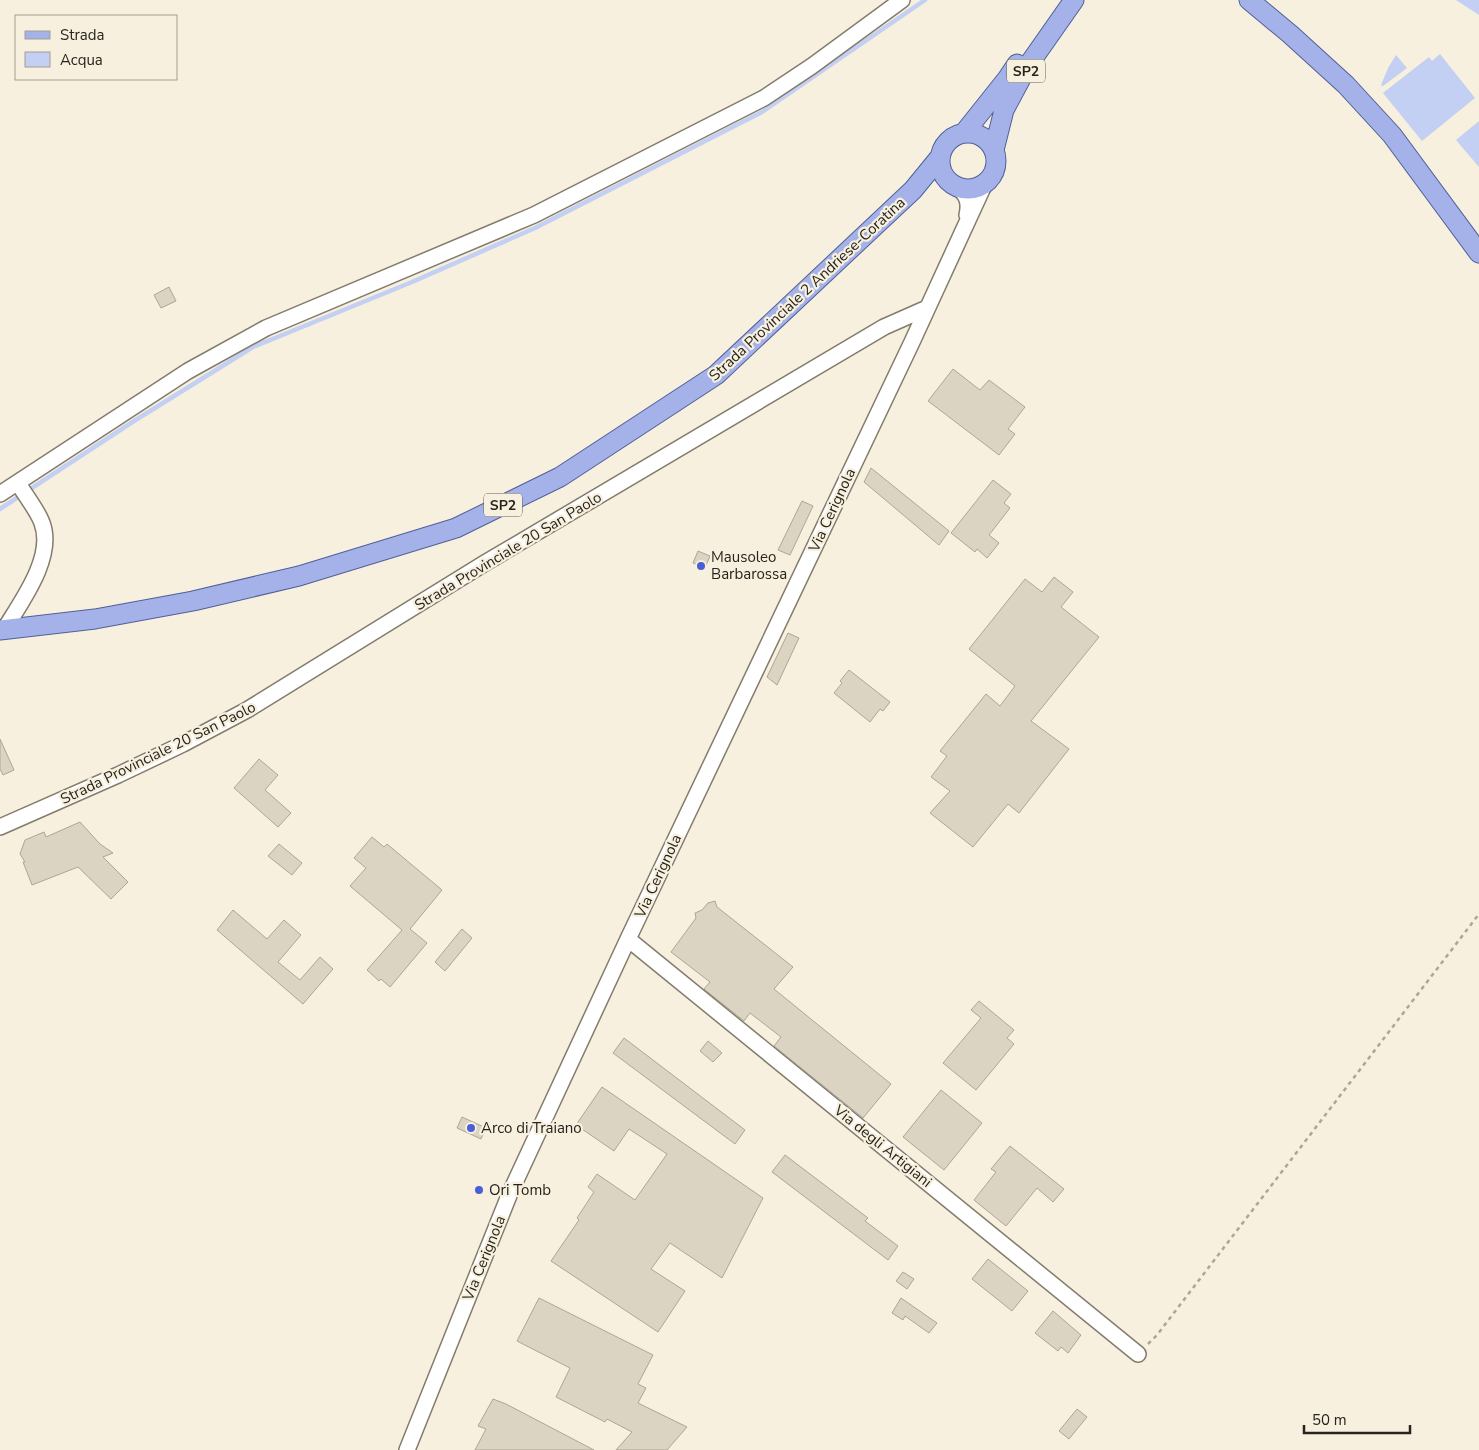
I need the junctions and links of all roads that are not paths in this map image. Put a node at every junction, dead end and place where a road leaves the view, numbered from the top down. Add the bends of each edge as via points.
1 (902, 0) edge
2 (1059, 0) edge
3 (1074, 0) edge
4 (1249, 0) edge
5 (964, 133) junction
6 (994, 150) junction
7 (940, 157) junction
8 (984, 183) junction
9 (954, 184) junction
10 (914, 190) junction
11 (966, 221) junction
12 (1479, 253) edge
13 (927, 308) junction
14 (18, 484) junction
15 (0, 494) edge
16 (2, 630) edge
17 (0, 827) edge
18 (628, 938) junction
19 (1138, 1354) road end
20 (407, 1450) edge

1 - 14 street via 764,98 534,216 266,328 188,371
2 - 5 main road, Strada Provinciale 2 Andriese-Coratina / SP2 via 1007,79
3 - 6 main road, SP2 via 1027,68 1004,110
4 - 12 main road via 1346,85 1392,134
5 - 6 main road via 982,136
5 - 7 main road, Strada Provinciale 2 Andriese-Coratina / SP2 via 948,141
6 - 8 main road, SP2 via 995,168
7 - 9 main road via 942,171
7 - 10 main road, Strada Provinciale 2 Andriese-Coratina / SP2
8 - 9 main road, Strada Provinciale 2 Andriese-Coratina via 967,189
8 - 11 street
9 - 10 main road, Strada Provinciale 2 Andriese-Coratina
9 - 11 street via 966,195 969,204
10 - 16 main road, Strada Provinciale 2 Andriese-Coratina / SP2 via 716,375 560,477 456,528 299,576 193,601 95,619
11 - 13 street
13 - 17 street, Strada Provinciale 20 San Paolo via 884,327 477,568 247,710 118,776
13 - 18 street, Via Cerignola
14 - 15 street
14 - 16 street via 42,523 45,541 42,561 27,592
18 - 19 street, Via degli Artigiani
18 - 20 street, Via Cerignola via 510,1193

